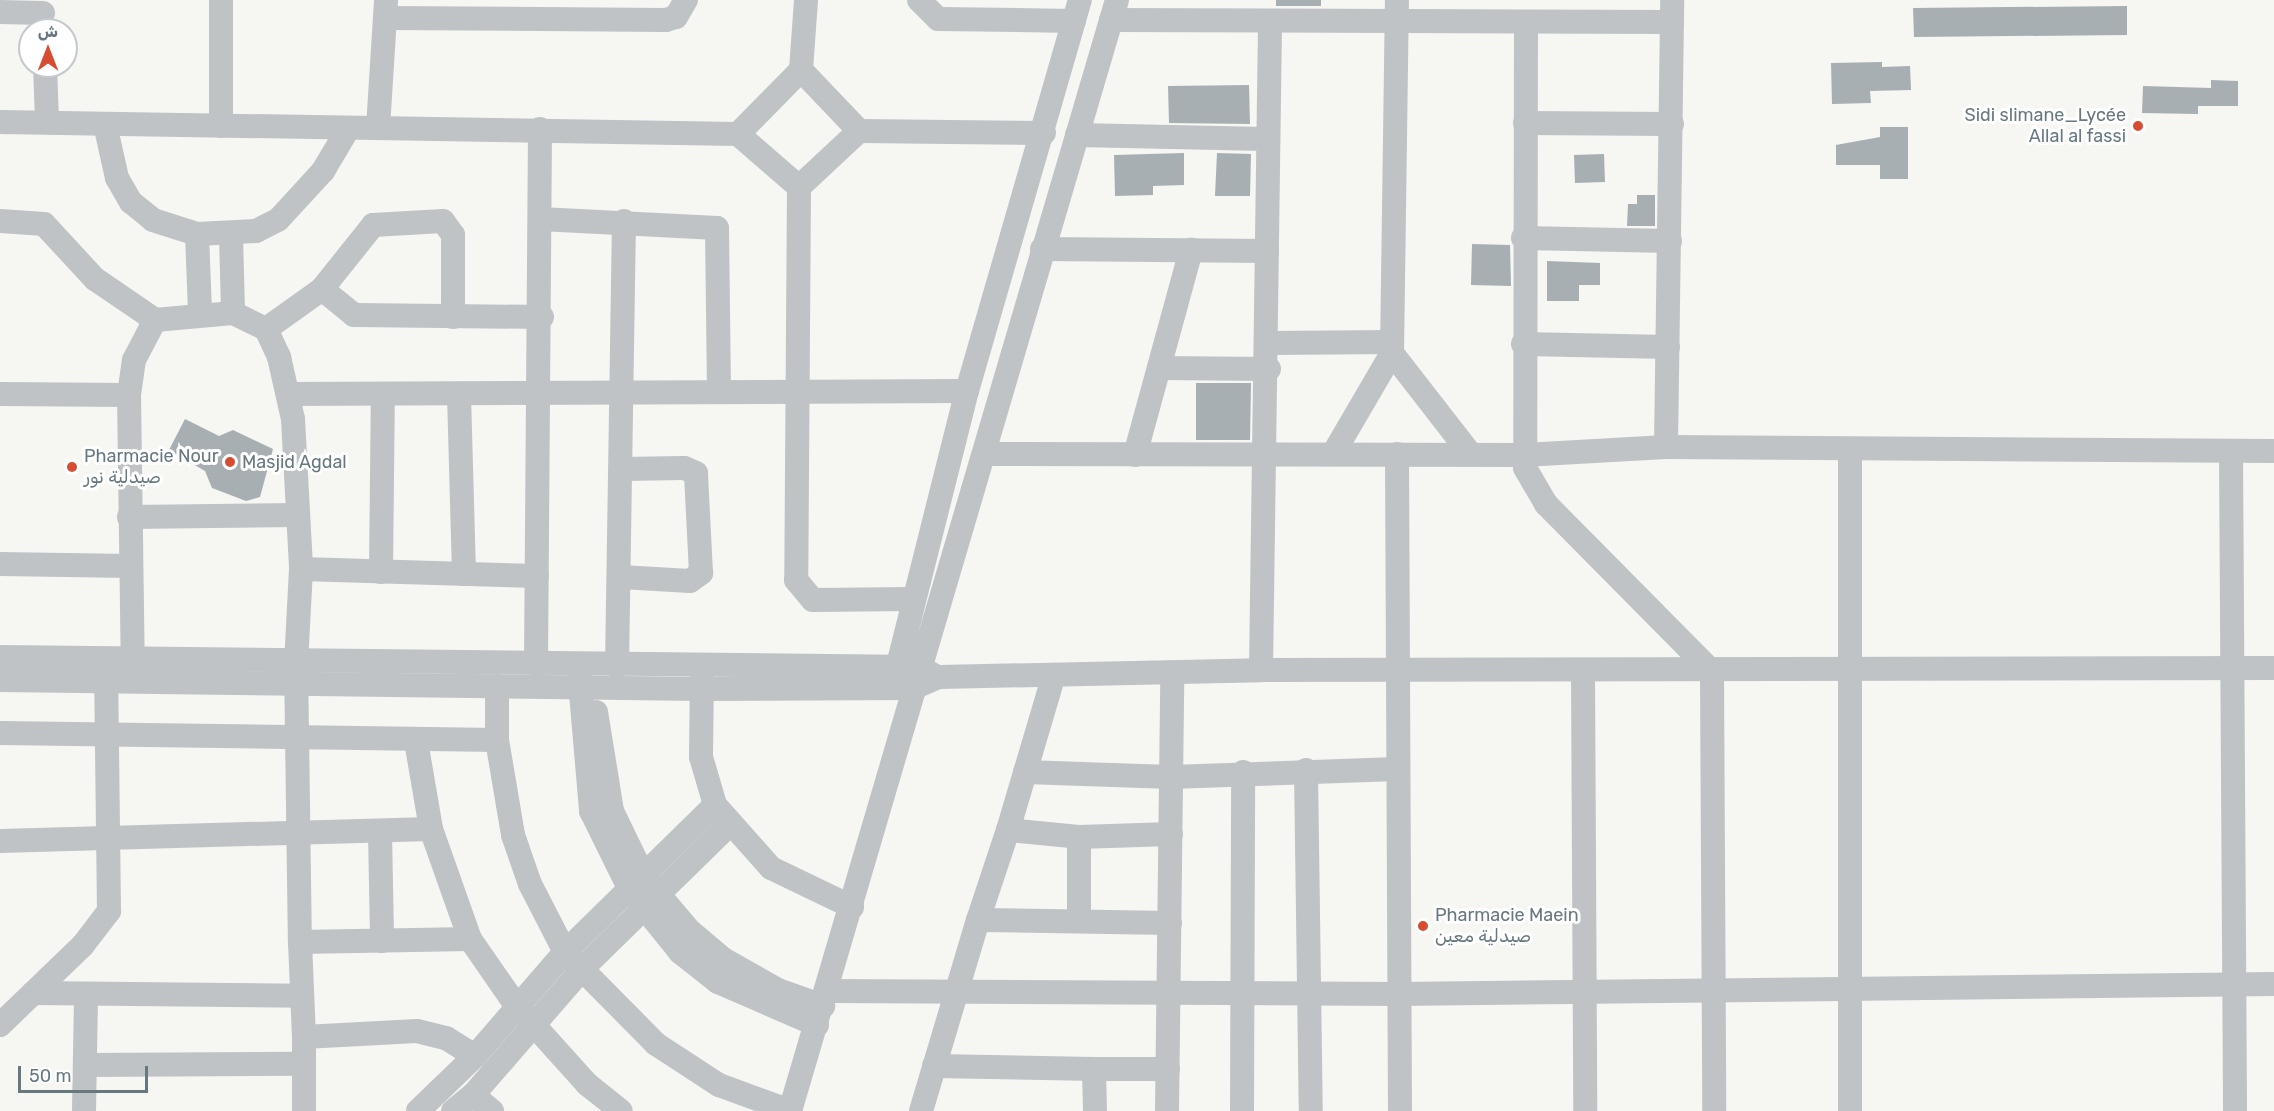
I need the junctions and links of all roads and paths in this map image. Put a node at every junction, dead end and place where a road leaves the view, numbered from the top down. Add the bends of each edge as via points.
1 (222, 0) edge
2 (686, 0) edge
3 (806, 0) edge
4 (919, 0) edge
5 (385, 9) edge
6 (1077, 10) edge
7 (1114, 10) edge
8 (1397, 11) edge
9 (1672, 11) edge
10 (0, 12) edge
11 (43, 14) edge
12 (1526, 22) junction
13 (1270, 24) junction
14 (801, 70) junction
15 (45, 78) edge
16 (47, 121) junction
17 (0, 122) edge
18 (1525, 123) junction
19 (105, 124) junction
20 (1672, 124) junction
21 (221, 126) junction
22 (378, 128) junction
23 (348, 129) junction
24 (540, 129) junction
25 (859, 131) junction
26 (1044, 133) junction
27 (738, 134) junction
28 (1077, 135) junction
29 (1265, 139) junction
30 (799, 187) junction
31 (540, 219) junction
32 (0, 221) edge
33 (624, 221) junction
34 (197, 234) junction
35 (231, 235) junction
36 (1523, 238) junction
37 (1670, 241) junction
38 (1042, 249) junction
39 (1191, 250) junction
40 (1268, 251) junction
41 (322, 289) junction
42 (200, 314) junction
43 (233, 314) junction
44 (453, 317) junction
45 (542, 317) junction
46 (155, 320) junction
47 (266, 329) junction
48 (1268, 343) junction
49 (1523, 344) junction
50 (1668, 346) junction
51 (1392, 348) junction
52 (1160, 368) junction
53 (1269, 369) junction
54 (620, 391) junction
55 (718, 391) junction
56 (967, 391) junction
57 (798, 392) junction
58 (0, 394) edge
59 (288, 394) junction
60 (129, 395) junction
61 (383, 395) junction
62 (459, 395) junction
63 (542, 396) junction
64 (1666, 447) junction
65 (1850, 450) junction
66 (1468, 451) junction
67 (2231, 451) junction
68 (2274, 451) edge
69 (984, 454) junction
70 (1267, 454) junction
71 (1333, 454) junction
72 (1397, 454) junction
73 (1135, 455) junction
74 (1523, 455) junction
75 (622, 469) junction
76 (296, 515) junction
77 (129, 517) junction
78 (0, 564) edge
79 (131, 566) junction
80 (301, 569) junction
81 (381, 572) junction
82 (464, 574) junction
83 (537, 576) junction
84 (621, 577) junction
85 (913, 599) junction
86 (0, 657) edge
87 (536, 664) junction
88 (2232, 668) junction
89 (2274, 668) edge
90 (133, 670) junction
91 (1261, 670) junction
92 (1397, 670) junction
93 (1851, 671) junction
94 (1582, 672) junction
95 (1712, 672) junction
96 (296, 673) junction
97 (1172, 673) junction
98 (593, 674) junction
99 (1054, 675) junction
100 (912, 677) junction
101 (702, 678) junction
102 (0, 680) edge
103 (106, 680) junction
104 (497, 686) junction
105 (0, 733) edge
106 (107, 736) junction
107 (298, 738) junction
108 (497, 740) junction
109 (416, 741) junction
110 (1397, 769) junction
111 (1306, 770) junction
112 (1025, 772) junction
113 (1243, 772) junction
114 (1171, 777) junction
115 (715, 805) junction
116 (730, 824) junction
117 (431, 829) junction
118 (1008, 830) junction
119 (380, 832) junction
120 (1171, 834) junction
121 (298, 836) junction
122 (1079, 837) junction
123 (108, 839) junction
124 (0, 841) edge
125 (644, 892) junction
126 (852, 908) junction
127 (1079, 918) junction
128 (978, 920) junction
129 (1170, 923) junction
130 (470, 939) junction
131 (382, 941) junction
132 (300, 942) junction
133 (566, 952) junction
134 (582, 969) junction
135 (2234, 984) junction
136 (2274, 984) edge
137 (1850, 989) junction
138 (1713, 990) junction
139 (960, 992) junction
140 (1586, 992) junction
141 (33, 993) junction
142 (86, 994) junction
143 (1169, 994) junction
144 (1242, 994) junction
145 (1310, 994) junction
146 (1397, 994) junction
147 (302, 996) junction
148 (515, 1004) junction
149 (823, 1007) junction
150 (533, 1022) junction
151 (0, 1025) edge
152 (304, 1037) junction
153 (475, 1056) junction
154 (304, 1064) junction
155 (85, 1065) junction
156 (934, 1066) junction
157 (1094, 1069) junction
158 (1168, 1070) junction
159 (464, 1105) edge
160 (609, 1108) edge
161 (84, 1111) edge
162 (304, 1111) edge
163 (418, 1111) edge
164 (492, 1111) edge
165 (790, 1111) edge
166 (921, 1111) edge
167 (1095, 1111) edge
168 (1167, 1111) edge
169 (1242, 1111) edge
170 (1311, 1111) edge
171 (1400, 1111) edge
172 (1585, 1111) edge
173 (1714, 1111) edge
174 (1850, 1111) edge
175 (2235, 1111) edge

1 - 21 street
2 - 5 street via 676,17 666,20
3 - 14 street
4 - 6 street via 938,19
5 - 22 street
6 - 26 street
7 - 13 street
7 - 28 street
8 - 12 street
8 - 13 street
8 - 51 street
9 - 12 street
9 - 20 street
10 - 11 street
12 - 18 street
13 - 29 street
14 - 25 street
14 - 27 street
15 - 16 street
16 - 17 street
16 - 19 street
18 - 20 street
18 - 36 street
19 - 21 street
19 - 34 street via 117,178 131,202 153,220
20 - 37 street
21 - 23 street
22 - 23 street
22 - 24 street
23 - 35 street via 300,201 278,220
24 - 27 street
24 - 31 street
25 - 26 street
25 - 30 street
26 - 56 street
27 - 30 street
28 - 29 street
28 - 38 street
29 - 40 street
30 - 57 street
31 - 33 street
31 - 45 street
32 - 46 street via 44,224 95,279
33 - 54 street
33 - 55 street via 717,228
34 - 35 street
34 - 42 street
35 - 43 street
36 - 37 street
36 - 49 street
37 - 50 street
38 - 39 street
38 - 69 street
39 - 40 street
39 - 52 street
40 - 48 street
41 - 44 street via 354,315
41 - 44 street via 373,225 443,220 453,235
41 - 47 street
42 - 43 street
42 - 46 street
43 - 47 street
44 - 45 street
45 - 63 street
46 - 60 street via 142,336
47 - 59 street
48 - 51 street
48 - 53 street
49 - 50 street
49 - 74 street
50 - 64 street
51 - 66 street
51 - 71 street
52 - 53 street
52 - 73 street
53 - 70 street
54 - 55 street
54 - 63 street
54 - 75 street
55 - 57 street
56 - 57 street
56 - 85 street
57 - 85 street via 800,590 822,600
58 - 60 street
59 - 61 street
59 - 76 street
60 - 77 street
61 - 62 street
61 - 81 street
62 - 63 street
62 - 82 street
63 - 83 street
64 - 65 street
64 - 74 street
65 - 67 street
65 - 93 street
66 - 72 street
66 - 74 street
67 - 68 street
67 - 88 street
69 - 73 street
69 - 100 street
70 - 71 street
70 - 73 street
70 - 91 street
71 - 72 street
72 - 92 street
74 - 95 street via 1533,489
75 - 84 street
75 - 84 street via 684,468 696,473 701,573 690,580
76 - 77 street
76 - 80 street
77 - 79 street
78 - 79 street
79 - 90 street
80 - 81 street
80 - 96 street
81 - 82 street
82 - 83 street
83 - 87 street
84 - 98 street
85 - 100 street
86 - 90 street
87 - 96 street
87 - 98 street
88 - 89 street
88 - 93 street
88 - 135 street
90 - 96 street
90 - 103 street
91 - 92 street
91 - 97 street
92 - 94 street
92 - 110 street
93 - 95 street
93 - 137 street
94 - 95 street
94 - 140 street
95 - 138 street
96 - 104 street
96 - 107 street
97 - 99 street
97 - 114 street
98 - 101 street
98 - 104 street
98 - 125 street via 591,811
99 - 100 street
99 - 112 street
100 - 101 street
100 - 126 street
101 - 115 street via 701,757
102 - 103 street
103 - 106 street
104 - 108 street
105 - 106 street
106 - 107 street
106 - 123 street
107 - 109 street
107 - 121 street
108 - 109 street
108 - 133 street via 513,836 530,884
109 - 117 street
110 - 111 street
110 - 146 street
111 - 113 street
111 - 145 street
112 - 114 street
112 - 118 street
113 - 114 street
113 - 144 street
114 - 120 street
115 - 116 street
115 - 125 street
116 - 125 street
116 - 126 street via 771,868
117 - 119 street
117 - 130 street
118 - 122 street
118 - 128 street
119 - 121 street
119 - 131 street
120 - 122 street
120 - 129 street
121 - 123 street
121 - 132 street
122 - 127 street
123 - 124 street
123 - 141 street via 109,911
125 - 133 street
125 - 134 street
125 - 149 street via 680,952 718,982
126 - 149 street
127 - 128 street
127 - 129 street
128 - 139 street
129 - 143 street
130 - 131 street
130 - 148 street
131 - 132 street
132 - 147 street
133 - 134 street
133 - 148 street
134 - 150 street
134 - 165 street via 656,1044 719,1085
135 - 136 street
135 - 137 street
135 - 175 street
137 - 138 street
137 - 174 street
138 - 140 street
138 - 173 street
139 - 143 street
139 - 149 street
139 - 156 street
140 - 146 street
140 - 172 street
141 - 142 street
141 - 151 street
142 - 147 street
142 - 155 street
143 - 144 street
143 - 158 street
144 - 145 street
144 - 169 street
145 - 146 street
145 - 170 street
146 - 171 street
147 - 152 street
148 - 150 street
148 - 153 street
149 - 165 street
150 - 159 street
150 - 160 street
152 - 153 street via 348,1030 417,1031 446,1038
152 - 154 street
153 - 163 street
154 - 155 street
154 - 162 street
155 - 161 street
156 - 157 street
156 - 166 street
157 - 158 street
157 - 167 street
158 - 168 street
159 - 164 street

